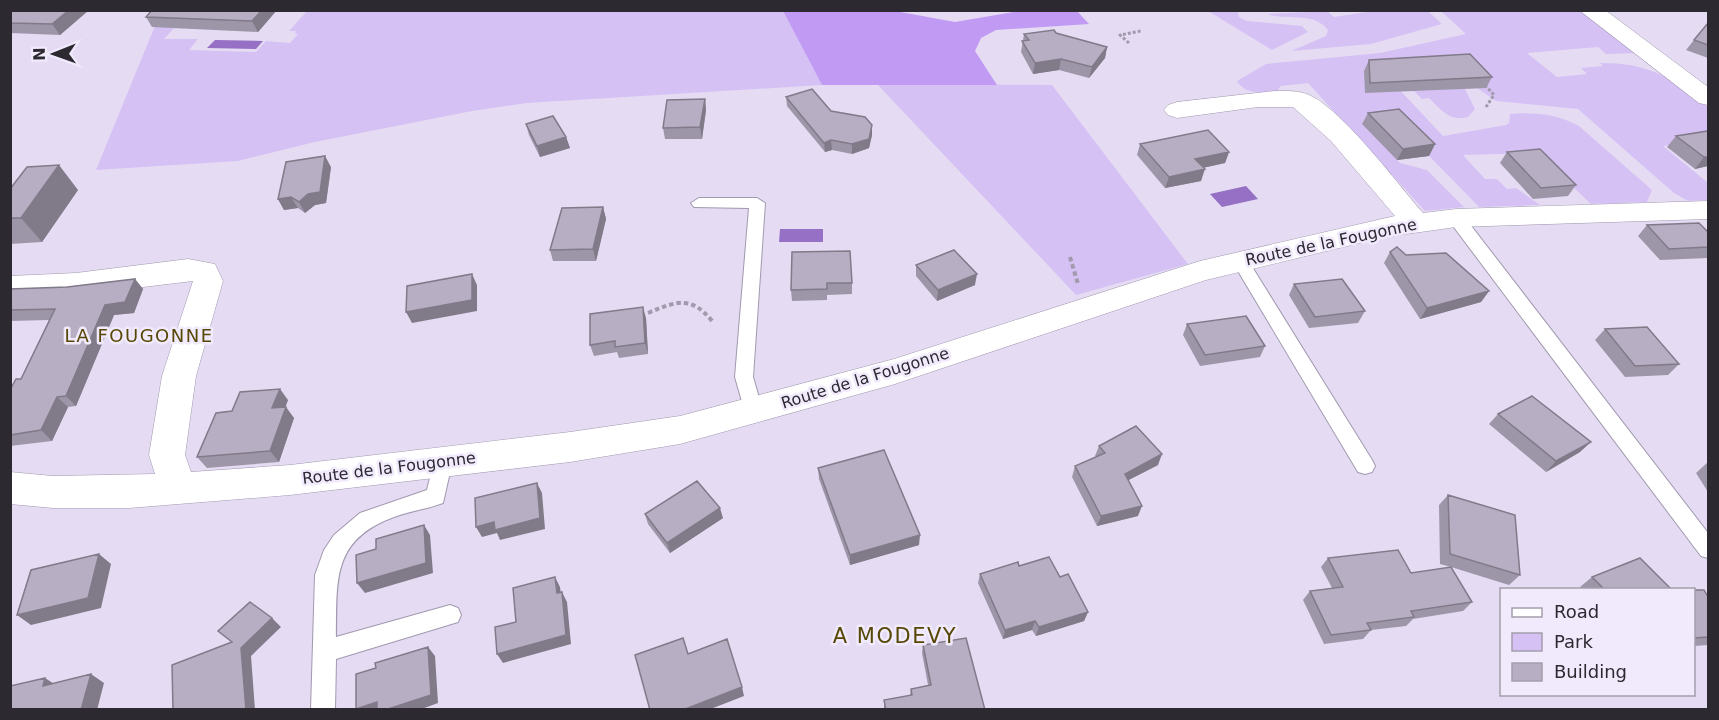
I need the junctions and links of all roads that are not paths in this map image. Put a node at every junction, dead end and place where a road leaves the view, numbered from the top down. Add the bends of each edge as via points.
1 (1590, 10) edge
2 (1708, 98) edge
3 (1177, 110) dead end
4 (699, 203) dead end
5 (1708, 210) edge
6 (1456, 218) junction
7 (1416, 223) junction
8 (1240, 261) junction
9 (10, 287) edge
10 (754, 412) junction
11 (442, 463) junction
12 (1365, 466) dead end
13 (10, 488) edge
14 (178, 488) junction
15 (1708, 549) edge
16 (450, 615) dead end
17 (323, 652) junction
18 (323, 710) edge

1 - 2 street
3 - 7 street via 1285,98 1305,101
4 - 10 lane via 757,203 744,377
5 - 6 street, Route de la Fougonne
6 - 7 street, Route de la Fougonne
6 - 15 lane
7 - 8 street, Route de la Fougonne
8 - 10 street, Route de la Fougonne
8 - 12 lane
9 - 14 street via 76,284 188,269 204,271 208,281 179,375 167,455
10 - 11 street, Route de la Fougonne via 669,432
11 - 14 street, Route de la Fougonne
11 - 17 lane via 436,497 373,514 349,532 332,554 326,575
13 - 14 street, Route de la Fougonne via 64,492
16 - 17 lane
17 - 18 lane

